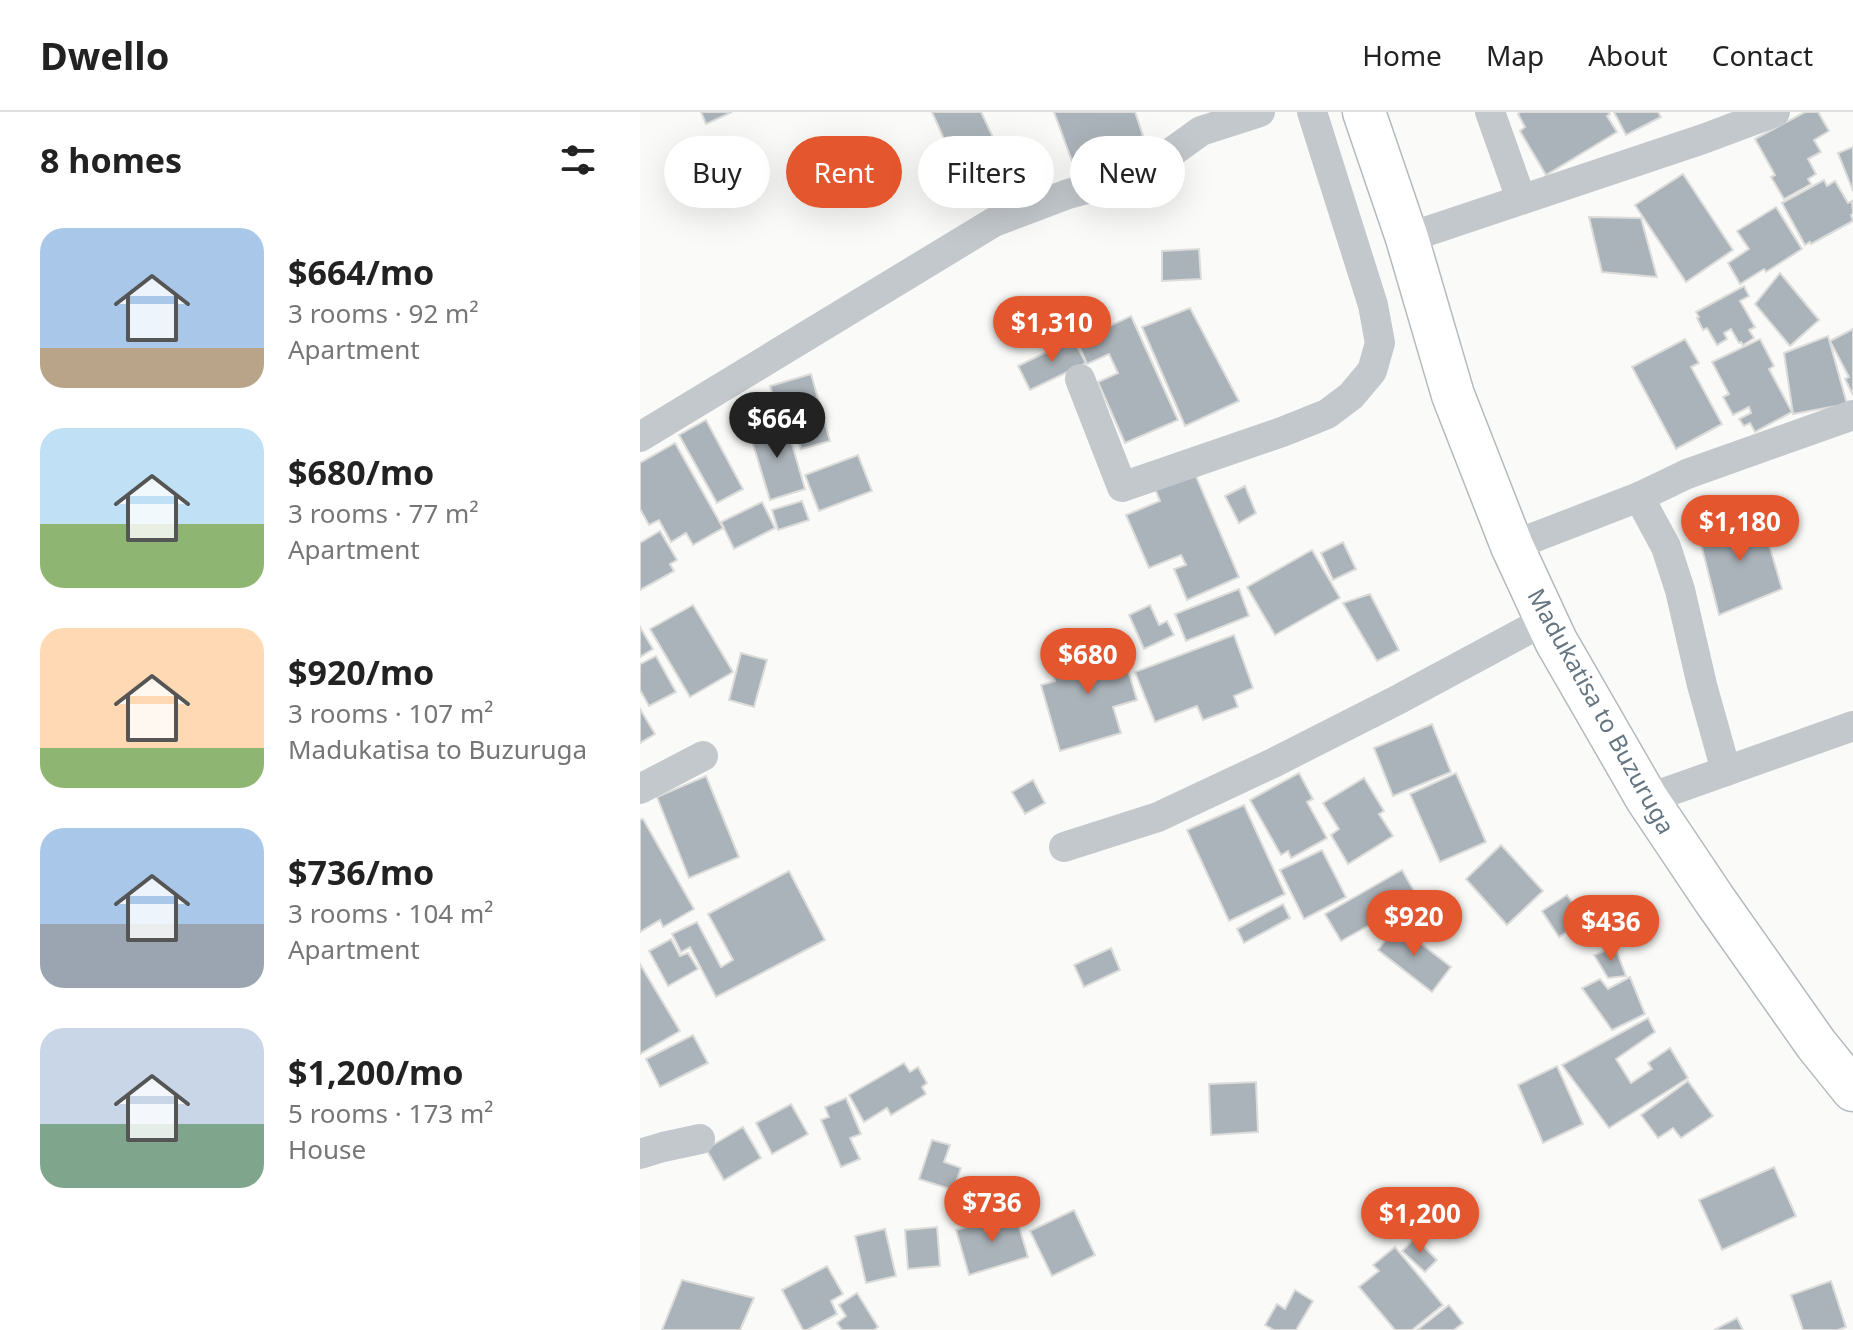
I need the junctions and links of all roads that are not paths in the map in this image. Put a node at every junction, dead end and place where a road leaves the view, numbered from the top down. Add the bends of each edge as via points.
1 (1260, 112) edge
2 (1312, 112) edge
3 (1364, 112) edge
4 (1490, 112) edge
5 (1775, 112) edge
6 (1521, 199) junction
7 (1407, 238) junction
8 (1080, 379) dead end
9 (1853, 415) edge
10 (640, 437) edge
11 (1639, 497) junction
12 (1512, 546) junction
13 (1546, 620) junction
14 (1853, 726) edge
15 (703, 756) dead end
16 (1726, 771) junction
17 (640, 789) edge
18 (1647, 799) junction
19 (1064, 847) dead end
20 (1853, 1090) edge
21 (700, 1139) dead end
22 (640, 1154) edge

1 - 10 street via 1201,131 1158,162 1120,180 994,222
2 - 8 street via 1373,305 1380,343 1372,371 1351,396 1327,414 1282,432 1122,487
3 - 7 main road, Madukatisa to Buzuruga
4 - 6 street
5 - 6 street
6 - 7 street
7 - 12 main road, Madukatisa to Buzuruga via 1453,395
9 - 11 street via 1687,474
11 - 12 street
11 - 16 street via 1666,547 1680,590
12 - 13 main road, Madukatisa to Buzuruga
13 - 18 main road, Madukatisa to Buzuruga
13 - 19 street via 1271,764 1158,817
14 - 16 street
15 - 17 street
16 - 18 street
18 - 20 main road, Madukatisa to Buzuruga
21 - 22 street

